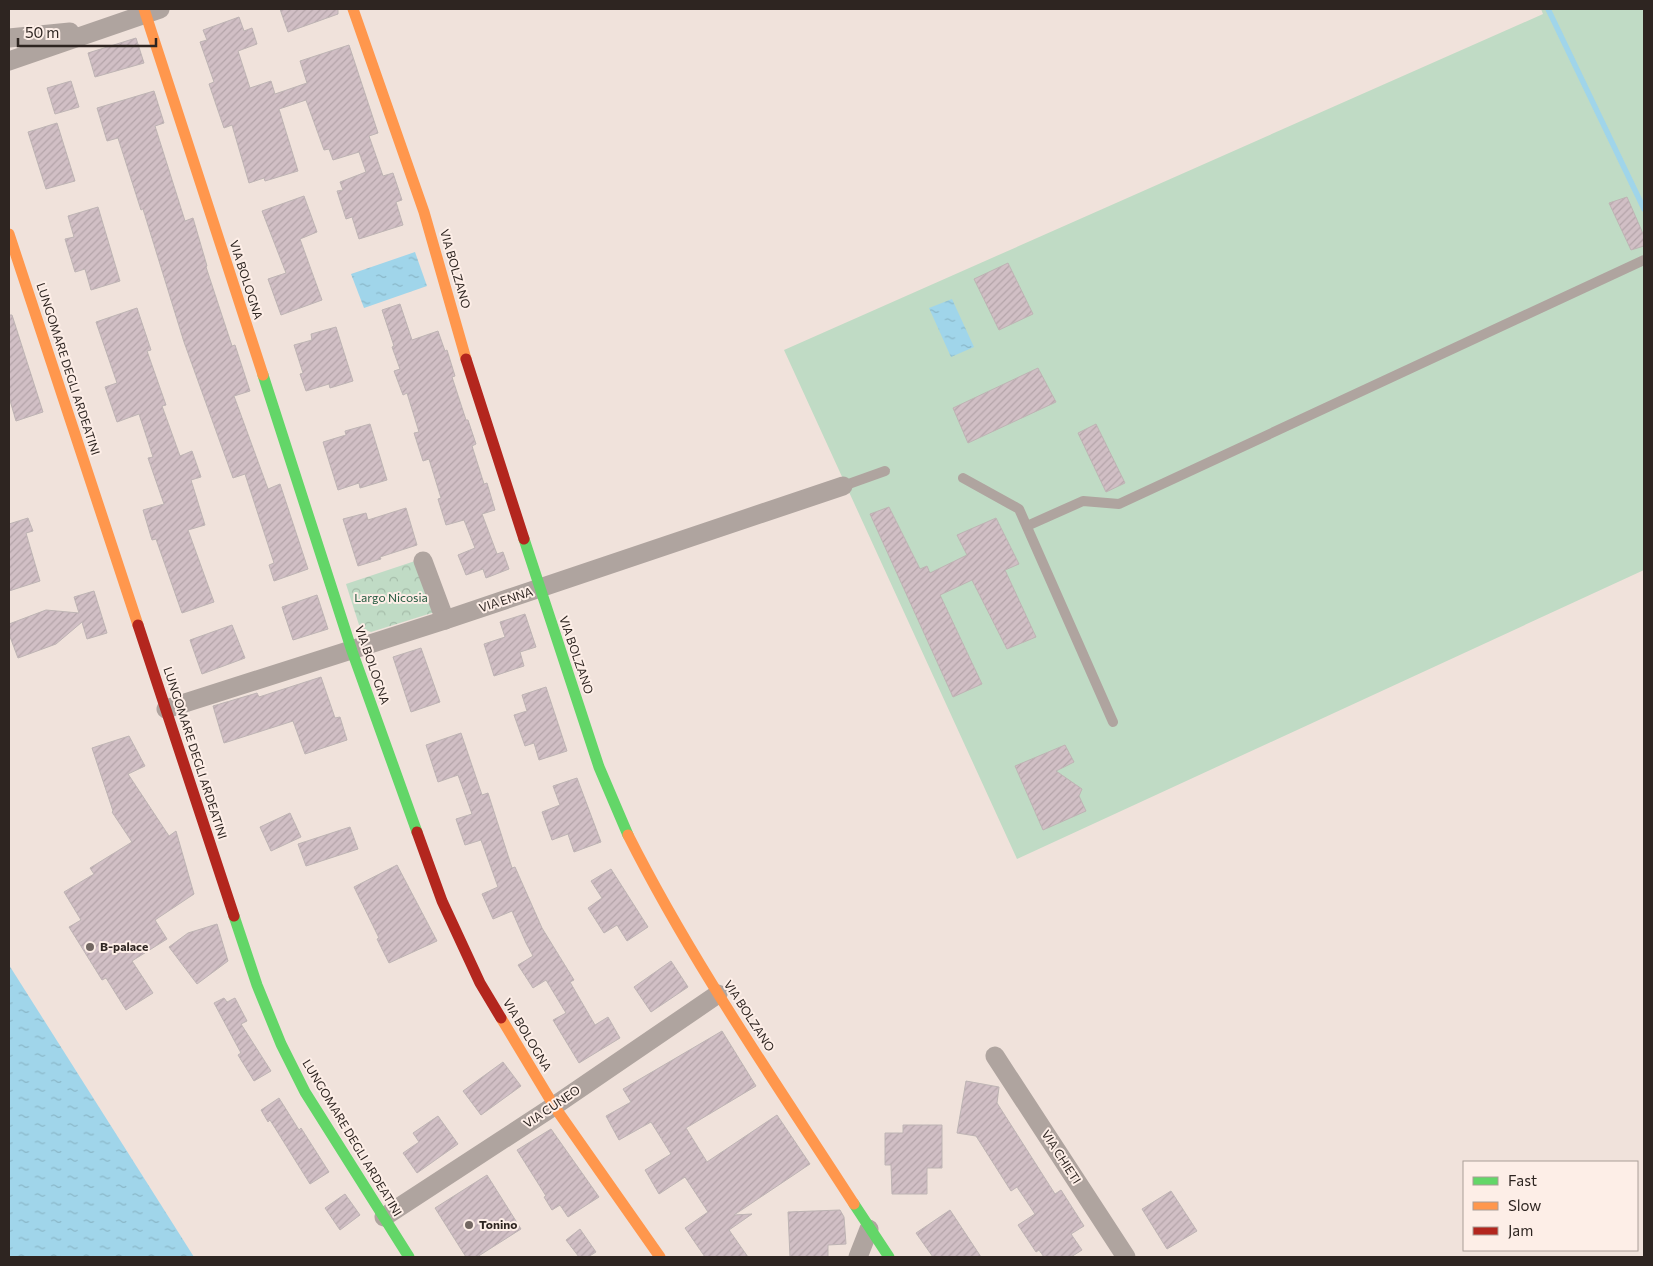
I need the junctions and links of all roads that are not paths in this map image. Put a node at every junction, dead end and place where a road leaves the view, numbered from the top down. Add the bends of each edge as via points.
1 (354, 9) edge
2 (150, 10) edge
3 (101, 29) junction
4 (9, 38) edge
5 (9, 61) edge
6 (9, 234) edge
7 (1644, 260) edge
8 (885, 472) dead end
9 (963, 478) dead end
10 (843, 486) joint
11 (1027, 526) junction
12 (423, 561) dead end
13 (539, 589) junction
14 (445, 620) junction
15 (352, 651) junction
16 (166, 708) junction
17 (1113, 722) dead end
18 (718, 994) junction
19 (995, 1056) dead end
20 (554, 1106) junction
21 (384, 1218) junction
22 (870, 1229) junction
23 (1119, 1255) edge
24 (409, 1257) edge
25 (660, 1257) edge
26 (858, 1257) edge
27 (889, 1257) edge

1 - 13 street, VIA BOLZANO via 424,212 474,386
2 - 3 street
2 - 15 street, VIA BOLOGNA
3 - 4 street
3 - 5 street
6 - 16 street, LUNGOMARE DEGLI ARDEATINI
7 - 11 lane via 1119,504 1083,501
8 - 10 lane
9 - 11 lane via 1019,509
10 - 13 street, VIA ENNA
11 - 17 lane
12 - 14 street
13 - 14 street, VIA ENNA
13 - 18 street, VIA BOLZANO via 599,767 626,832 655,889
14 - 15 street, VIA ENNA
15 - 16 street, VIA ENNA
15 - 20 street, VIA BOLOGNA via 451,923 487,996
16 - 21 street, LUNGOMARE DEGLI ARDEATINI via 251,966 281,1044 313,1105
18 - 20 street, VIA CUNEO
18 - 22 street, VIA BOLZANO
19 - 23 street, VIA CHIETI
20 - 21 street, VIA CUNEO
20 - 25 street, VIA BOLOGNA
21 - 24 street, LUNGOMARE DEGLI ARDEATINI
22 - 26 street
22 - 27 street, VIA BOLZANO

